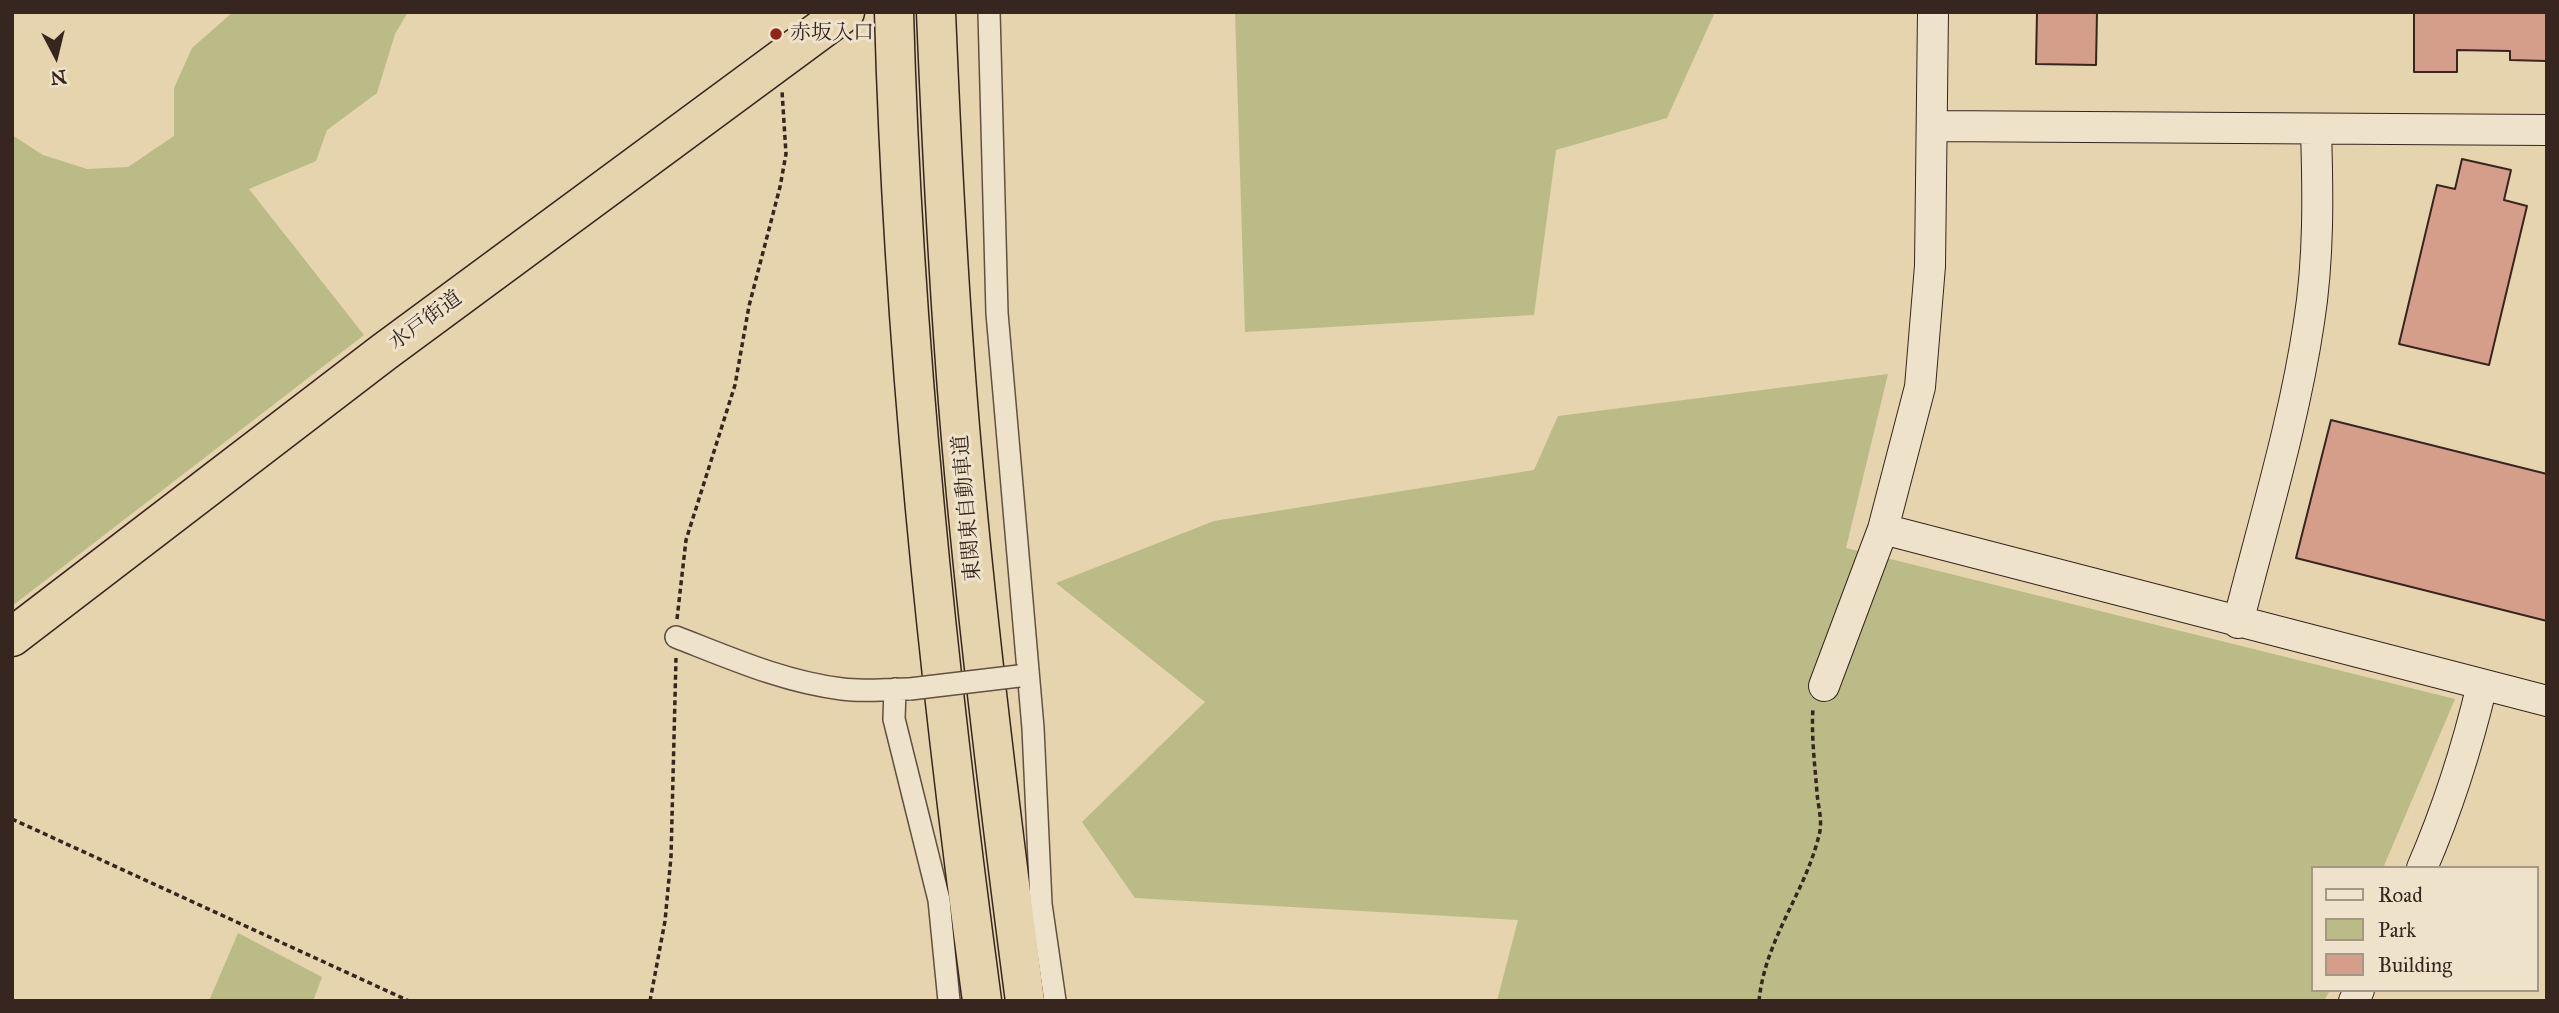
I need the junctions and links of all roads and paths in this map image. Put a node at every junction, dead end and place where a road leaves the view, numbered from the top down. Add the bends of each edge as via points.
1 (845, 12) edge
2 (894, 12) edge
3 (936, 12) edge
4 (989, 12) edge
5 (1933, 12) edge
6 (778, 62) junction
7 (1932, 126) junction
8 (2316, 130) junction
9 (2547, 130) edge
10 (1884, 529) junction
11 (2238, 623) junction
12 (12, 637) edge
13 (676, 637) junction
14 (1024, 675) junction
15 (2482, 685) junction
16 (1825, 686) joint
17 (902, 689) junction
18 (2547, 701) edge
19 (12, 819) edge
20 (2423, 866) edge
21 (409, 1001) edge
22 (650, 1001) edge
23 (948, 1001) edge
24 (982, 1001) edge
25 (1025, 1001) edge
26 (1055, 1001) edge
27 (1759, 1001) edge

1 - 6 highway, 水戸街道
2 - 24 highway, 東関東自動車道 via 919,450
3 - 25 highway, 東関東自動車道 via 962,449
4 - 14 street via 997,313
5 - 7 street
6 - 12 highway, 水戸街道 via 384,352
6 - 13 path via 786,154 734,385 686,540
7 - 8 street
7 - 10 street via 1927,327 1920,387
8 - 9 street
8 - 11 street via 2318,187 2310,319 2300,377
10 - 11 street
10 - 16 street
11 - 15 street
13 - 17 street via 767,672 814,684 850,690
13 - 22 path via 671,857
14 - 17 street, bridge
14 - 26 street via 1041,905
15 - 18 street
15 - 20 street via 2467,750
16 - 27 path via 1813,705 1811,729 1821,828 1806,876 1766,962
17 - 23 street via 894,719 939,900
19 - 21 path

